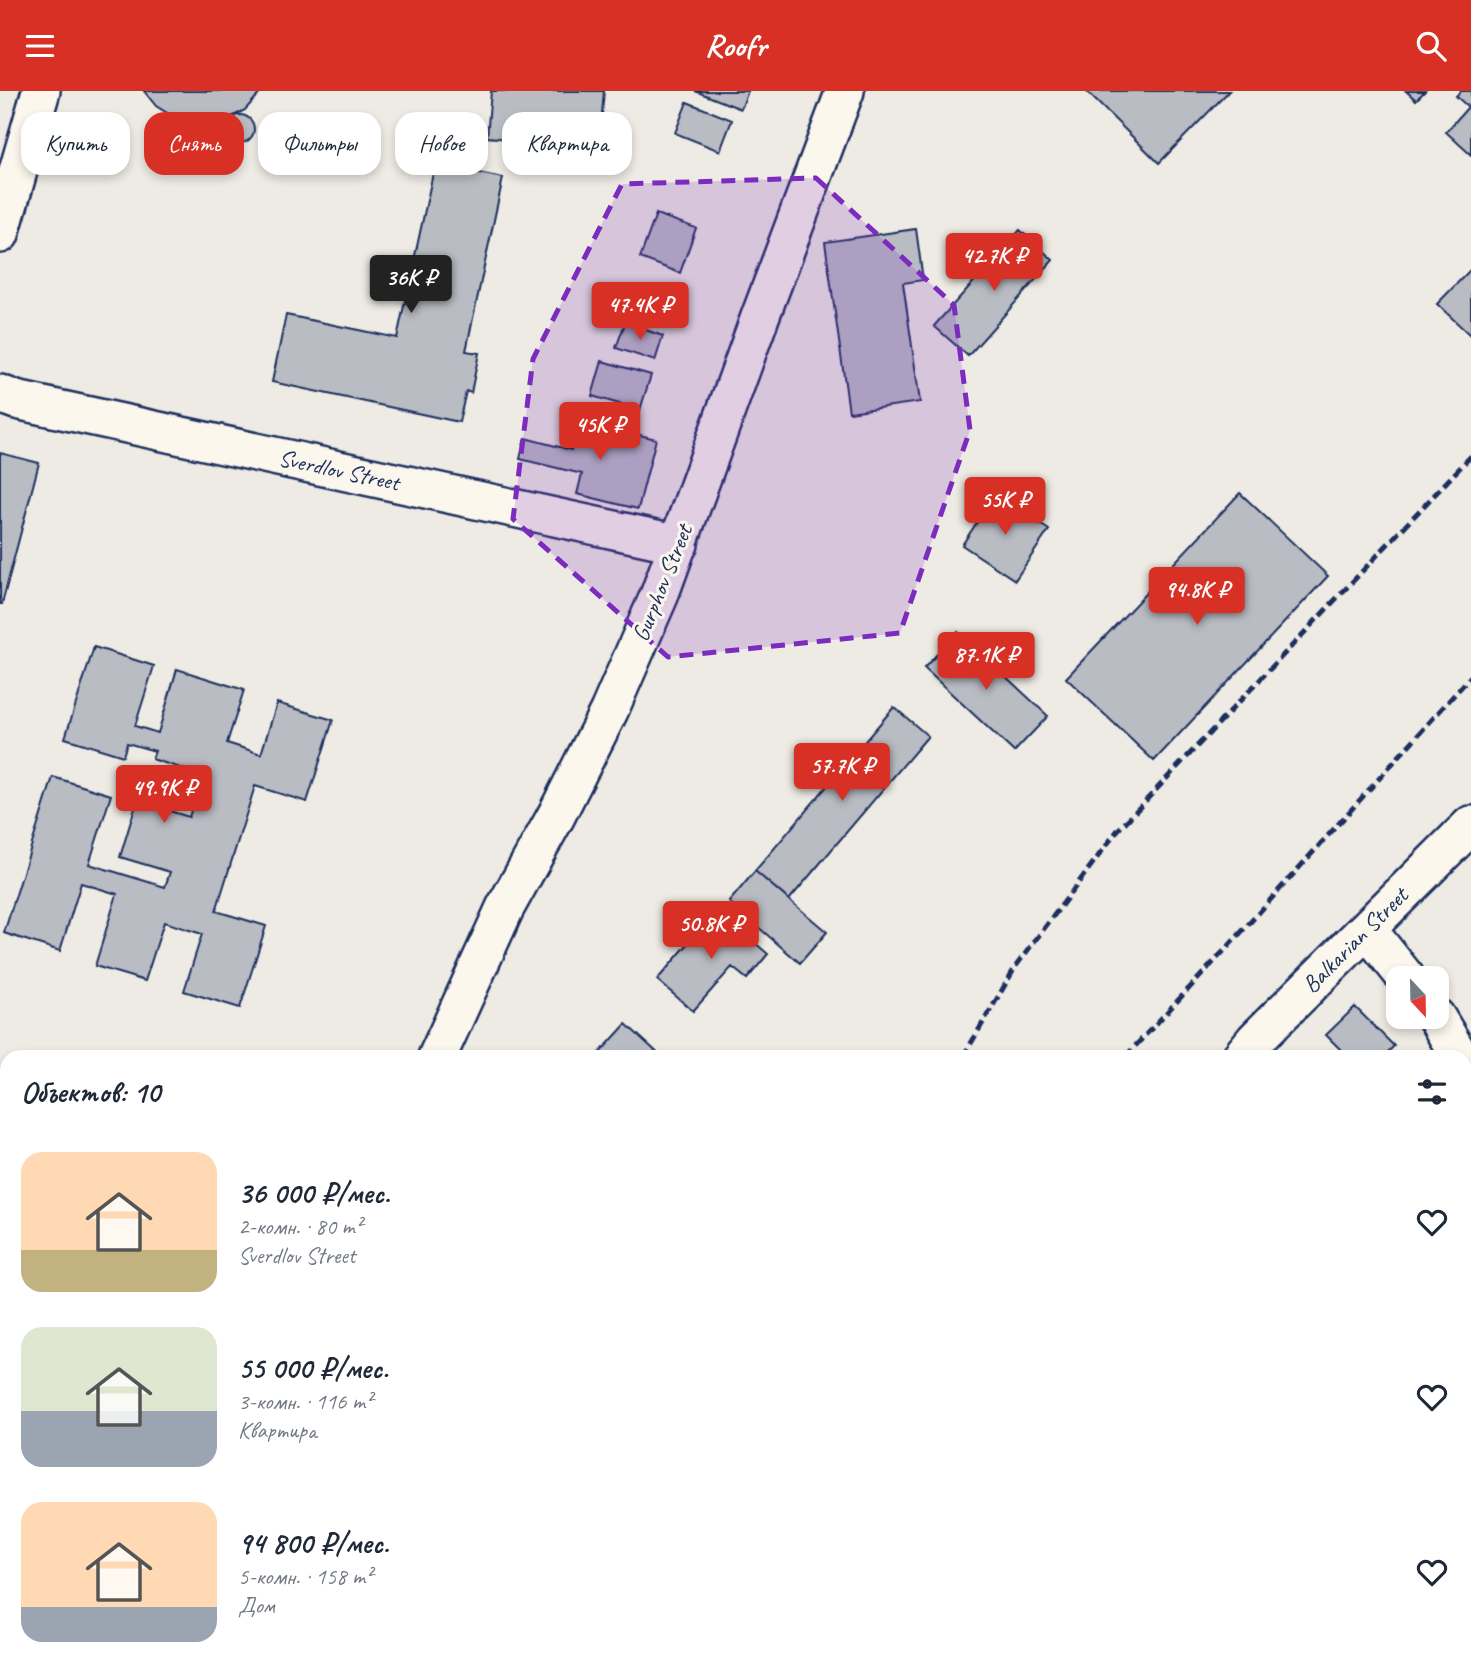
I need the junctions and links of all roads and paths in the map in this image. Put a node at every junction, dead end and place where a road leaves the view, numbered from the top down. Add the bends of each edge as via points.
1 (41, 91) edge
2 (845, 91) edge
3 (0, 235) edge
4 (0, 394) edge
5 (679, 544) junction
6 (1471, 825) edge
7 (1367, 929) junction
8 (1396, 966) edge
9 (1443, 1029) edge
10 (440, 1050) edge
11 (1247, 1050) edge
12 (1456, 1050) edge

1 - 3 street
2 - 5 street, Gurphov Street
4 - 5 street, Sverdlov Street
5 - 10 street, Gurphov Street via 609,711 505,908
6 - 7 street, Balkarian Street
7 - 8 street
7 - 11 street, Balkarian Street
9 - 12 street

